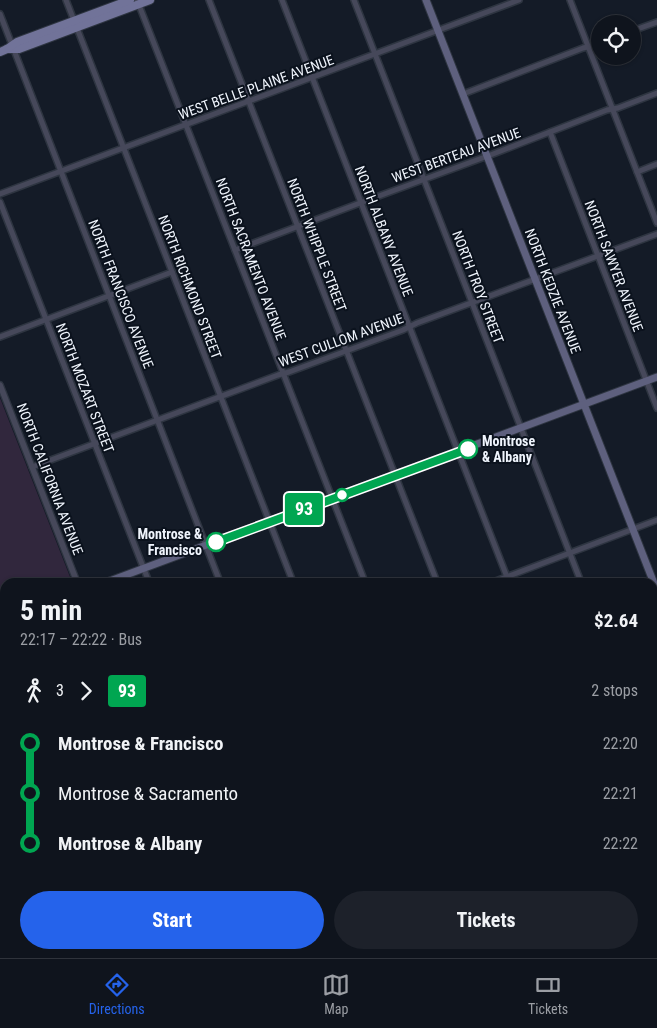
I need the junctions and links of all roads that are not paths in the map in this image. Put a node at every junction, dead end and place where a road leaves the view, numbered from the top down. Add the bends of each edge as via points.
1 (66, 0) edge
2 (130, 0) edge
3 (150, 0) edge
4 (209, 0) edge
5 (282, 0) edge
6 (354, 0) edge
7 (426, 0) edge
8 (519, 0) edge
9 (570, 0) edge
10 (138, 2) edge
11 (0, 14) edge
12 (657, 22) edge
13 (76, 24) junction
14 (641, 28) edge
15 (438, 31) junction
16 (591, 46) edge
17 (588, 47) junction
18 (8, 49) edge
19 (375, 54) junction
20 (312, 78) junction
21 (657, 93) edge
22 (463, 94) junction
23 (249, 101) junction
24 (612, 109) junction
25 (186, 125) junction
26 (550, 132) junction
27 (124, 148) junction
28 (487, 156) junction
29 (657, 164) edge
30 (61, 171) junction
31 (637, 172) junction
32 (424, 179) junction
33 (0, 194) edge
34 (0, 202) edge
35 (361, 202) junction
36 (657, 223) edge
37 (298, 227) junction
38 (657, 234) edge
39 (235, 250) junction
40 (598, 256) junction
41 (172, 272) junction
42 (535, 280) junction
43 (109, 296) junction
44 (472, 303) junction
45 (46, 319) junction
46 (410, 327) junction
47 (0, 336) edge
48 (347, 351) junction
49 (284, 374) junction
50 (657, 377) edge
51 (646, 381) junction
52 (0, 385) edge
53 (221, 396) junction
54 (584, 405) junction
55 (657, 408) edge
56 (157, 420) junction
57 (521, 429) junction
58 (94, 444) junction
59 (458, 452) junction
60 (32, 467) junction
61 (395, 476) junction
62 (332, 499) junction
63 (657, 520) edge
64 (270, 522) junction
65 (633, 530) junction
66 (206, 546) junction
67 (570, 554) junction
68 (143, 569) junction
69 (75, 578) edge
70 (119, 578) edge
71 (147, 578) edge
72 (218, 578) edge
73 (291, 578) edge
74 (363, 578) edge
75 (435, 578) edge
76 (507, 578) edge
77 (513, 578) edge
78 (579, 578) edge
79 (652, 578) edge

1 - 13 street, NORTH RICHMOND STREET
2 - 13 main road
3 - 10 main road
4 - 23 street, NORTH WHIPPLE STREET
5 - 20 street, NORTH ALBANY AVENUE
6 - 19 street, NORTH TROY STREET
7 - 15 main road, NORTH KEDZIE AVENUE
8 - 15 street, WEST BELLE PLAINE AVENUE
9 - 17 street
10 - 13 main road
10 - 25 street, NORTH SACRAMENTO AVENUE
11 - 18 street, NORTH FRANCISCO AVENUE
12 - 14 street
13 - 18 main road via 16,42
13 - 27 street, NORTH RICHMOND STREET
15 - 19 street, WEST BELLE PLAINE AVENUE
15 - 22 main road, NORTH KEDZIE AVENUE
16 - 17 street
17 - 22 street
17 - 24 street
18 - 30 street, NORTH FRANCISCO AVENUE
19 - 20 street, WEST BELLE PLAINE AVENUE
19 - 32 street, NORTH TROY STREET
20 - 23 street, WEST BELLE PLAINE AVENUE
20 - 35 street, NORTH ALBANY AVENUE
21 - 24 street, WEST BERTEAU AVENUE
22 - 28 main road, NORTH KEDZIE AVENUE
23 - 25 street, WEST BELLE PLAINE AVENUE
23 - 37 street, NORTH WHIPPLE STREET
24 - 26 street, WEST BERTEAU AVENUE
24 - 31 street
25 - 27 street, WEST BELLE PLAINE AVENUE
25 - 39 street, NORTH SACRAMENTO AVENUE
26 - 28 street, WEST BERTEAU AVENUE
26 - 40 street, NORTH SAWYER AVENUE
27 - 30 street, WEST BELLE PLAINE AVENUE
27 - 41 street, NORTH RICHMOND STREET
28 - 32 street, WEST BERTEAU AVENUE
28 - 42 main road, NORTH KEDZIE AVENUE
29 - 31 street
30 - 33 street, WEST BELLE PLAINE AVENUE
30 - 43 street, NORTH FRANCISCO AVENUE
31 - 36 street
32 - 35 street, WEST BERTEAU AVENUE
32 - 44 street, NORTH TROY STREET
34 - 45 street, NORTH MOZART STREET
35 - 37 street, WEST BERTEAU AVENUE
35 - 46 street, NORTH ALBANY AVENUE
37 - 39 street, WEST BERTEAU AVENUE
37 - 48 street, NORTH WHIPPLE STREET
38 - 40 street, WEST CULLOM AVENUE
39 - 49 street, NORTH SACRAMENTO AVENUE
40 - 42 street, WEST CULLOM AVENUE
40 - 51 street, NORTH SAWYER AVENUE
41 - 43 street
41 - 53 street, NORTH RICHMOND STREET
42 - 44 street, WEST CULLOM AVENUE
42 - 54 main road, NORTH KEDZIE AVENUE
43 - 45 street
43 - 56 street, NORTH FRANCISCO AVENUE
44 - 46 street, WEST CULLOM AVENUE
44 - 57 street, NORTH TROY STREET
45 - 47 street
45 - 58 street, NORTH MOZART STREET
46 - 48 street, WEST CULLOM AVENUE
46 - 59 street, NORTH ALBANY AVENUE
48 - 49 street, WEST CULLOM AVENUE
48 - 61 street, NORTH WHIPPLE STREET
49 - 53 street, WEST CULLOM AVENUE
49 - 62 street, NORTH SACRAMENTO AVENUE
50 - 51 main road
51 - 54 main road
51 - 55 street, NORTH SAWYER AVENUE
52 - 60 street, NORTH CALIFORNIA AVENUE
53 - 56 street, WEST CULLOM AVENUE
53 - 64 street, NORTH RICHMOND STREET
54 - 57 main road
54 - 65 main road, NORTH KEDZIE AVENUE
56 - 58 street, WEST CULLOM AVENUE
56 - 66 street, NORTH FRANCISCO AVENUE
57 - 59 main road
57 - 67 street, NORTH TROY STREET
58 - 60 street, WEST CULLOM AVENUE
58 - 68 street, NORTH MOZART STREET
59 - 61 main road
59 - 76 street, NORTH ALBANY AVENUE
60 - 69 street, NORTH CALIFORNIA AVENUE
61 - 62 main road
61 - 75 street, NORTH WHIPPLE STREET
62 - 64 main road
62 - 74 street, NORTH SACRAMENTO AVENUE
63 - 65 street
64 - 66 main road
64 - 73 street, NORTH RICHMOND STREET
65 - 67 street
65 - 79 main road, NORTH KEDZIE AVENUE
66 - 68 main road
66 - 72 street, NORTH FRANCISCO AVENUE
67 - 77 street
67 - 78 street, NORTH TROY STREET
68 - 70 main road
68 - 71 street, NORTH MOZART STREET

